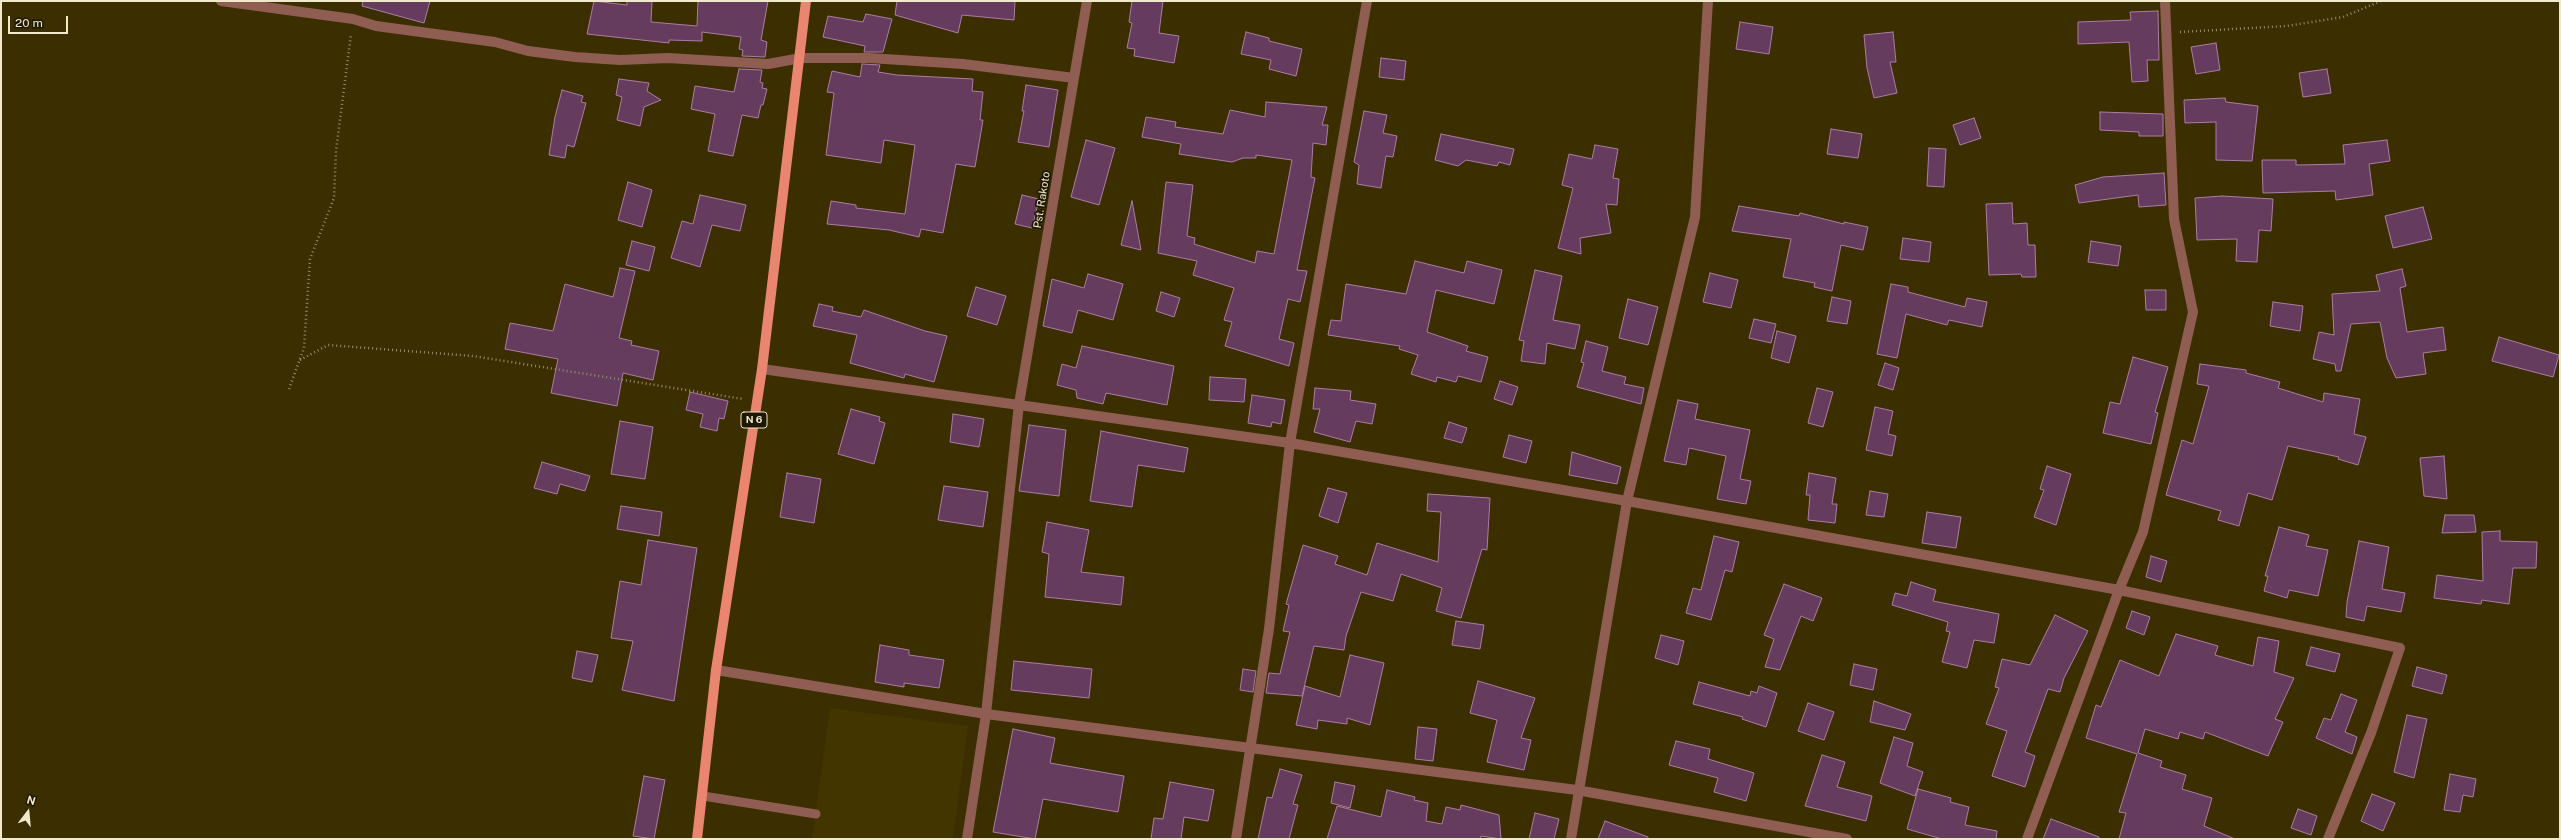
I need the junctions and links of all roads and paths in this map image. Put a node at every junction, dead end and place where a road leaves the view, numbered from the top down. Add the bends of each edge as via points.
1 (221, 1) edge
2 (806, 1) edge
3 (1087, 1) edge
4 (1367, 1) edge
5 (1708, 1) edge
6 (2165, 1) edge
7 (2381, 1) edge
8 (353, 19) junction
9 (2166, 32) junction
10 (801, 58) junction
11 (1074, 78) junction
12 (300, 360) junction
13 (762, 369) junction
14 (289, 389) dead end
15 (757, 401) junction
16 (1019, 404) junction
17 (1290, 443) junction
18 (1627, 501) junction
19 (2119, 590) junction
20 (716, 670) junction
21 (986, 714) junction
22 (1249, 749) junction
23 (1577, 790) junction
24 (703, 796) junction
25 (816, 814) dead end
26 (697, 839) edge
27 (967, 839) edge
28 (1236, 839) edge
29 (1571, 839) edge
30 (1848, 839) edge
31 (2027, 839) edge
32 (2328, 839) edge

1 - 8 street
2 - 10 main road, N 6
3 - 11 street, Pst. Rakoto
4 - 17 street
5 - 18 street via 1695,216
6 - 9 street
7 - 9 path via 2344,17 2287,26
8 - 10 street via 376,26 495,42 528,51 575,57 620,60 668,58 768,64
8 - 12 path via 336,151 334,198 310,259 307,317
9 - 19 street via 2174,219 2193,312 2143,532
10 - 11 street via 869,58 963,64
10 - 13 main road, N 6
11 - 16 street, Pst. Rakoto
12 - 14 path
12 - 15 path via 328,345 473,356
13 - 15 main road, N 6
13 - 16 street
15 - 20 main road, N 6
16 - 17 street
16 - 21 street, Pst. Rakoto
17 - 18 street
17 - 22 street via 1269,629
18 - 19 street
18 - 23 street
19 - 31 street
19 - 32 street via 2400,648 2371,733
20 - 21 street
20 - 24 main road, N 6
21 - 22 street
21 - 27 street, Pst. Rakoto
22 - 23 street
22 - 28 street
23 - 29 street
23 - 30 street
24 - 25 lane
24 - 26 main road, N 6

